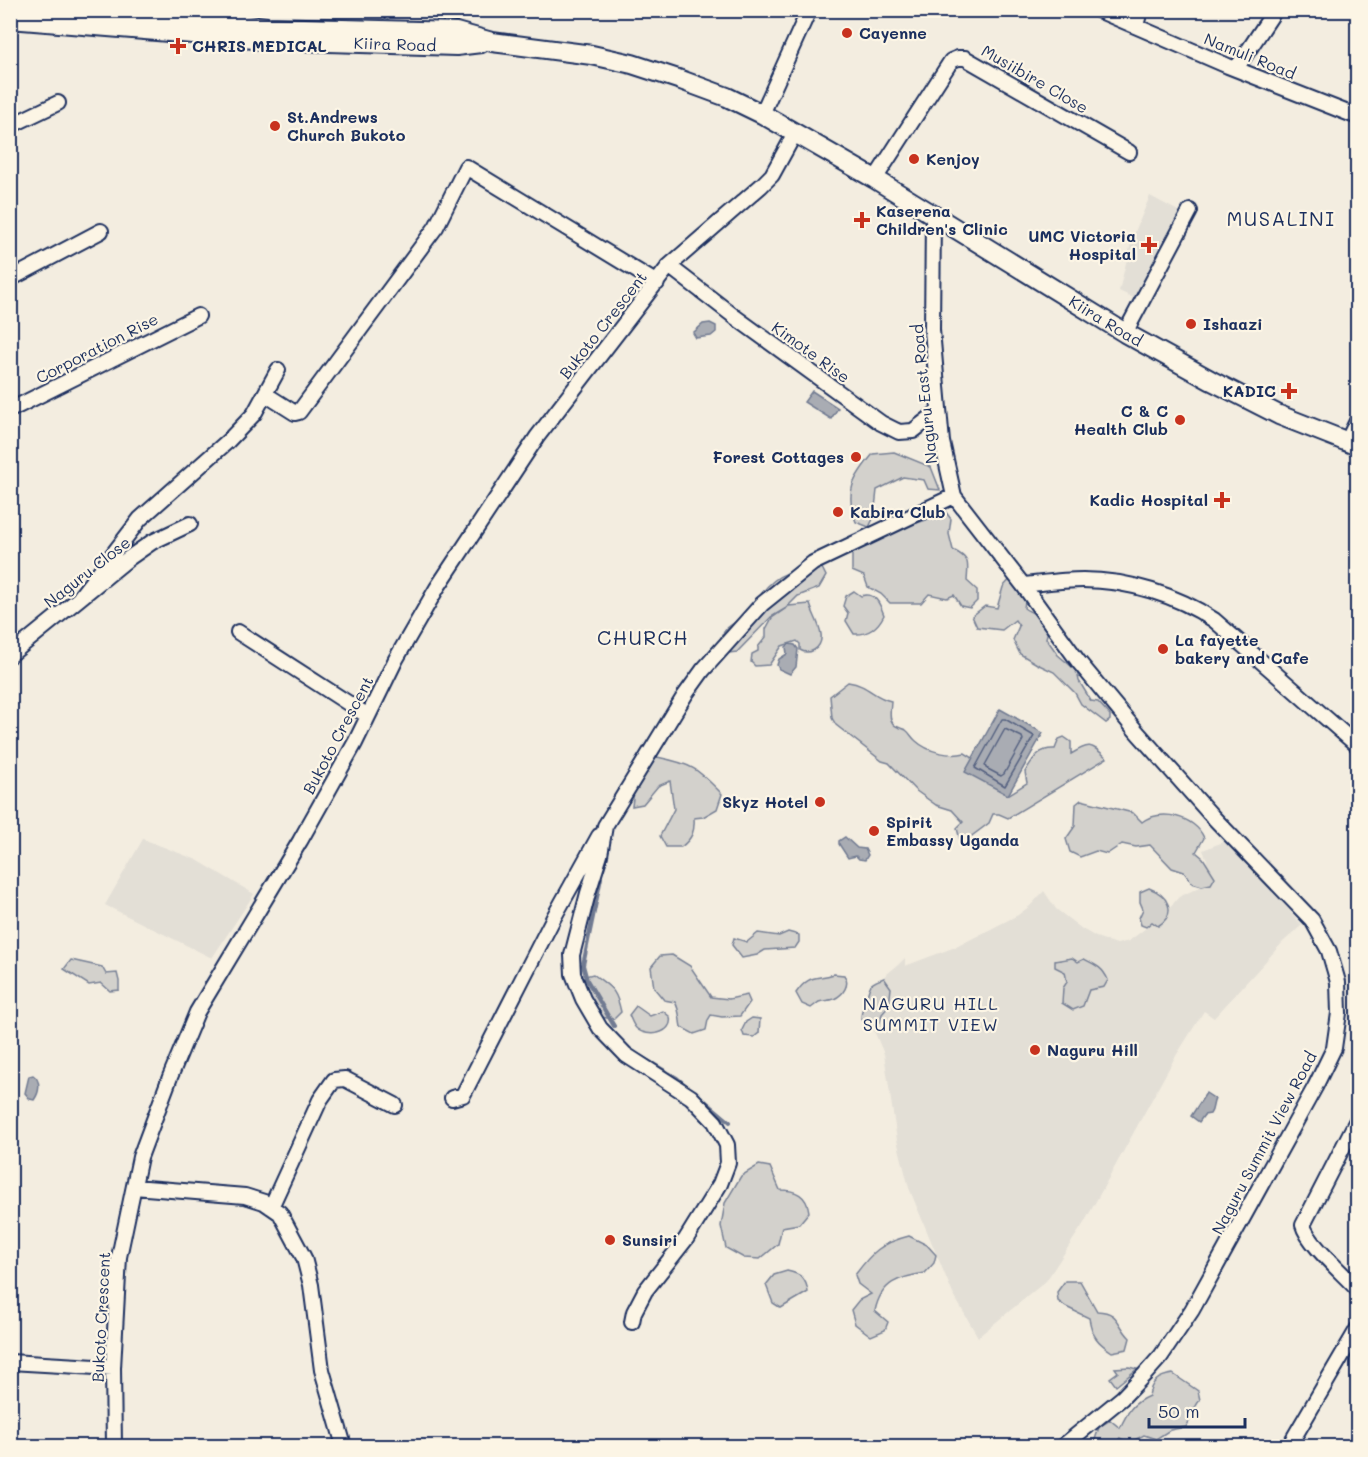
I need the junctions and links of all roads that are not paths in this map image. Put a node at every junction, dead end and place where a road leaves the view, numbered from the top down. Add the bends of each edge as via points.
1 (109, 10) edge
2 (809, 10) edge
3 (1098, 10) edge
4 (1140, 10) edge
5 (1275, 10) edge
6 (10, 19) edge
7 (267, 26) edge
8 (1136, 26) junction
9 (1236, 69) junction
10 (58, 103) dead end
11 (1358, 117) edge
12 (769, 118) junction
13 (10, 126) edge
14 (795, 133) junction
15 (1129, 152) dead end
16 (871, 177) junction
17 (1190, 211) dead end
18 (933, 216) junction
19 (101, 231) dead end
20 (669, 266) junction
21 (10, 279) edge
22 (657, 283) junction
23 (198, 316) dead end
24 (1125, 333) junction
25 (278, 370) dead end
26 (265, 394) junction
27 (10, 410) edge
28 (939, 411) junction
29 (1358, 419) edge
30 (1352, 444) edge
31 (954, 496) junction
32 (190, 524) dead end
33 (1023, 585) junction
34 (80, 597) junction
35 (238, 632) dead end
36 (10, 655) edge
37 (368, 716) junction
38 (1358, 746) edge
39 (605, 826) junction
40 (452, 1098) dead end
41 (395, 1105) dead end
42 (1358, 1118) edge
43 (134, 1187) junction
44 (271, 1207) junction
45 (1358, 1290) edge
46 (632, 1322) dead end
47 (1358, 1328) edge
48 (10, 1362) edge
49 (113, 1368) junction
50 (114, 1446) edge
51 (345, 1446) edge
52 (1064, 1446) edge
53 (1289, 1446) edge

1 - 7 main road, Kiira Road
2 - 12 street
3 - 8 street, Namuli Road
4 - 8 street
5 - 9 street
6 - 7 main road, Kiira Road
7 - 12 main road, Kiira Road via 456,32 492,42 592,55 632,64 727,97
8 - 9 street, Namuli Road
9 - 11 street, Namuli Road
10 - 13 street
12 - 14 main road, Kiira Road
14 - 16 main road, Kiira Road
14 - 20 street, Bukoto Crescent via 772,175
15 - 16 street, Musiibire Close via 961,57 951,61
16 - 18 main road, Kiira Road
17 - 24 street
18 - 24 main road, Kiira Road
18 - 28 street, Naguru East Road via 932,330
19 - 21 street
20 - 22 street, Bukoto Crescent
20 - 28 street, Kimote Rise via 881,423 899,432 913,431
22 - 26 street via 466,167 436,226 300,412 295,413
22 - 37 street, Bukoto Crescent via 537,436 425,609
23 - 27 street, Corporation Rise
24 - 30 main road, Kiira Road via 1253,402
25 - 26 street
26 - 34 street via 254,414 228,441 140,519
28 - 31 street, Naguru East Road
29 - 30 street
31 - 33 street, Naguru East Road
31 - 39 street via 813,563 762,604 685,695
32 - 34 street, Naguru Close via 152,542
33 - 38 street via 1084,580 1114,583 1144,588 1202,611
33 - 52 street, Naguru Summit View Road via 1078,661 1137,732 1312,920 1329,951 1338,982 1334,1048 1192,1310 1145,1374
34 - 36 street, Naguru Close
35 - 37 street
37 - 43 street, Bukoto Crescent via 275,885 197,1012 144,1147
39 - 40 street via 463,1095
39 - 46 street via 572,956 573,974 583,999 606,1035 626,1055 691,1097 715,1122 727,1145 728,1163 720,1184 686,1239 645,1292
41 - 44 street via 345,1079 334,1080 320,1100
42 - 45 street via 1303,1225 1314,1243
43 - 44 street via 246,1196
43 - 49 street, Bukoto Crescent via 119,1257
44 - 51 street via 280,1213 304,1258 322,1370
47 - 53 street
48 - 49 street
49 - 50 street, Bukoto Crescent

